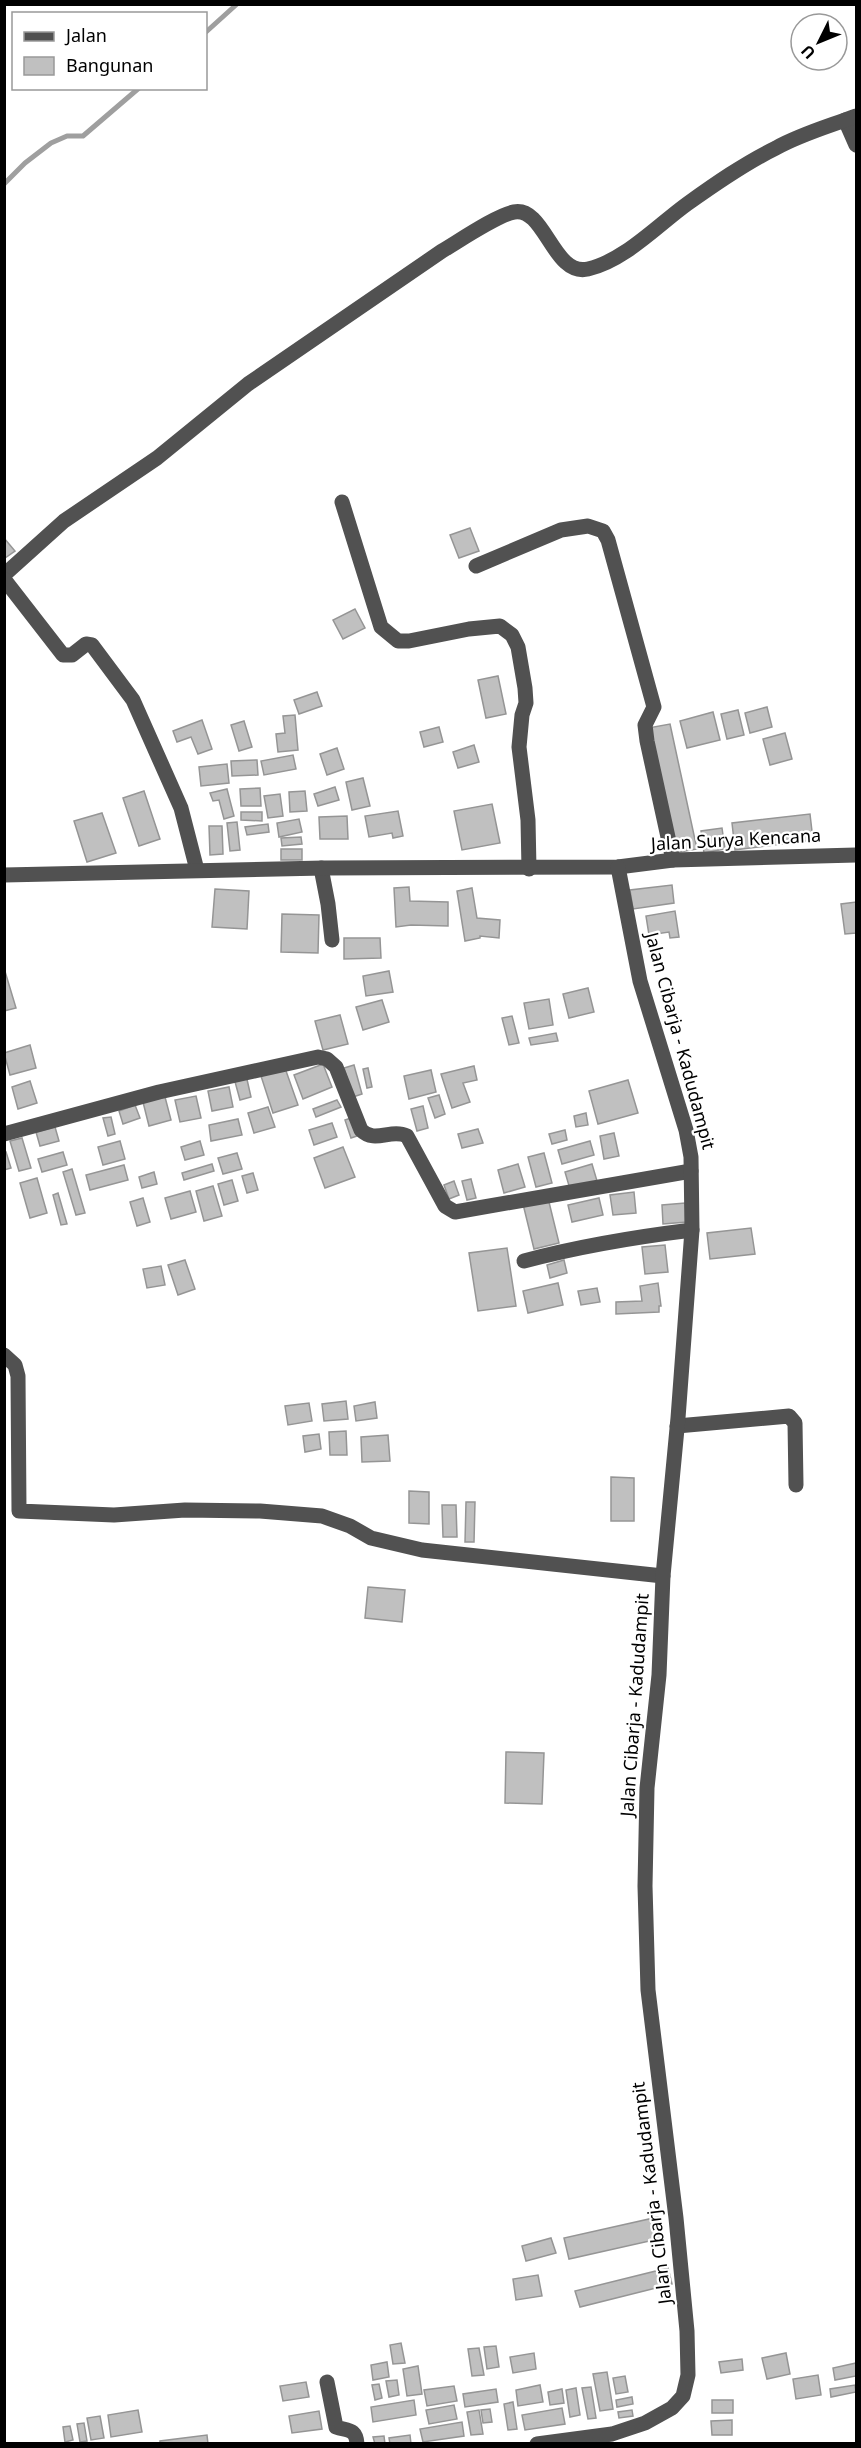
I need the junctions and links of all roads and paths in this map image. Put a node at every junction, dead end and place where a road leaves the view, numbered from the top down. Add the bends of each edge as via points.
1 (851, 118) edge
2 (856, 145) edge
3 (342, 502) dead end
4 (476, 566) dead end
5 (4, 577) edge
6 (856, 855) edge
7 (673, 860) junction
8 (618, 867) junction
9 (321, 868) junction
10 (529, 869) junction
11 (197, 870) junction
12 (4, 875) edge
13 (332, 940) dead end
14 (4, 1134) edge
15 (692, 1171) junction
16 (692, 1230) junction
17 (524, 1261) dead end
18 (4, 1355) edge
19 (677, 1426) junction
20 (796, 1485) dead end
21 (11, 1510) edge
22 (663, 1576) junction
23 (327, 2382) dead end
24 (357, 2444) edge
25 (537, 2444) edge

1 - 2 street
1 - 5 street via 776,147 687,204 636,244 589,269 568,266 533,219 522,212 512,212 474,232 248,384 157,458 64,521
3 - 10 street via 381,627 390,636 409,641 500,626 518,647 526,703 519,747 528,820
4 - 7 street via 561,530 588,526 603,531 654,707 645,724 647,741
5 - 11 street via 63,655 92,645 133,700 181,808
6 - 7 street, Jalan Surya Kencana
7 - 8 street, Jalan Surya Kencana
8 - 10 street, Jalan Surya Kencana
8 - 15 street, Jalan Cibarja - Kadudampit via 640,981 686,1130
9 - 10 street, Jalan Surya Kencana
9 - 11 street, Jalan Surya Kencana
9 - 13 street
11 - 12 street, Jalan Surya Kencana
14 - 15 street via 159,1092 318,1057 336,1067 361,1130 369,1136 400,1132 407,1136 445,1206 455,1212
15 - 16 street, Jalan Cibarja - Kadudampit
16 - 17 street via 572,1248
16 - 19 street, Jalan Cibarja - Kadudampit
18 - 21 street via 15,1365 18,1376
19 - 20 street via 789,1416 795,1423
19 - 22 street, Jalan Cibarja - Kadudampit
21 - 22 street via 114,1515 206,1510 322,1516 371,1538 411,1548
22 - 25 street, Jalan Cibarja - Kadudampit via 659,1675 647,1788 648,1990 676,2218 688,2375 683,2396 672,2408 645,2424
23 - 24 street via 336,2427 350,2429

